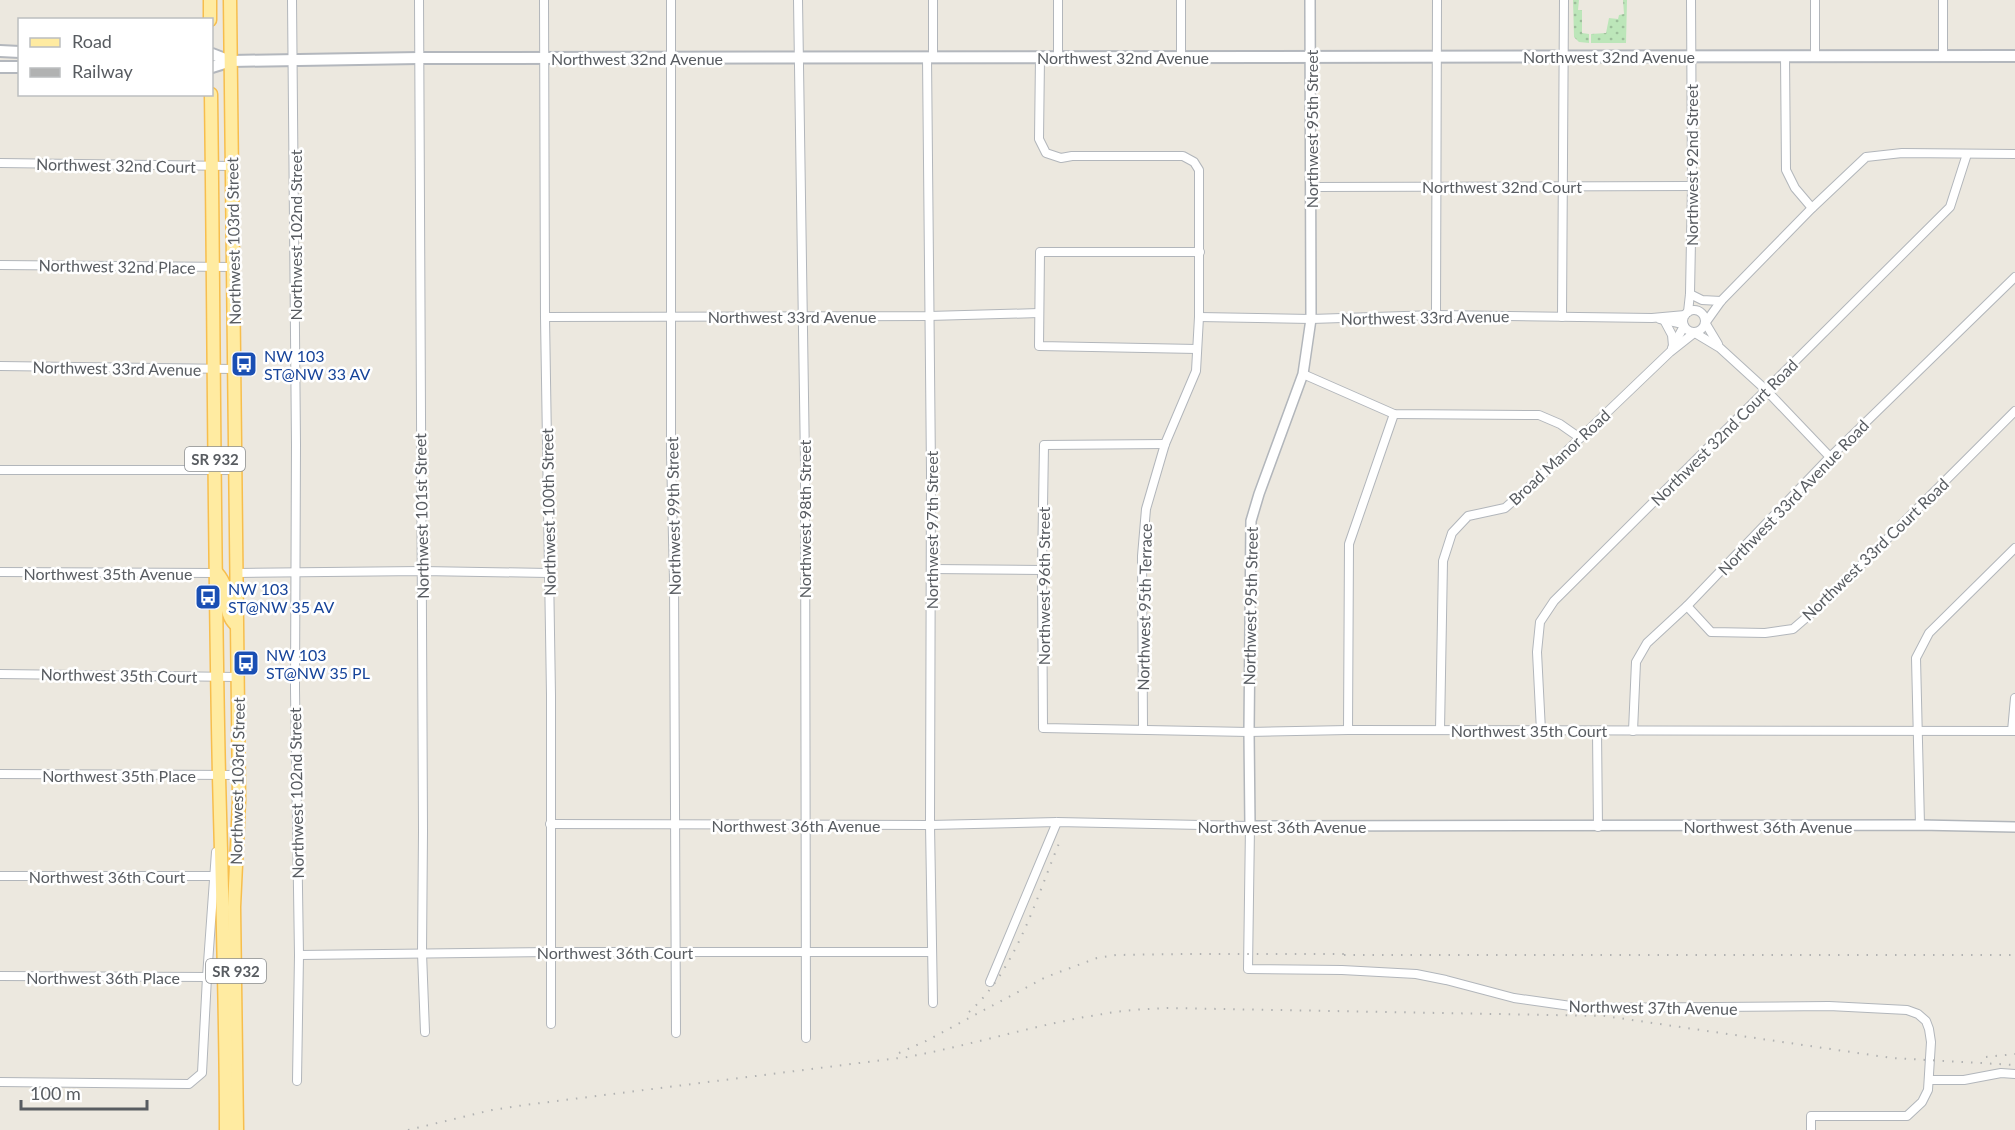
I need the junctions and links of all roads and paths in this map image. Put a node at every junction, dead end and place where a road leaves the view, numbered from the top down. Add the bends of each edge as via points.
1 (210, 0) edge
2 (230, 0) edge
3 (292, 0) edge
4 (419, 0) edge
5 (544, 0) edge
6 (671, 0) edge
7 (798, 0) edge
8 (933, 0) edge
9 (1058, 0) edge
10 (1181, 0) edge
11 (1310, 0) edge
12 (1437, 0) edge
13 (1564, 0) edge
14 (1691, 0) edge
15 (1815, 0) edge
16 (1942, 0) edge
17 (210, 18) edge
18 (0, 51) edge
19 (18, 52) edge
20 (213, 54) edge
21 (1691, 56) junction
22 (1785, 56) junction
23 (1815, 56) junction
24 (2015, 56) edge
25 (930, 57) junction
26 (1040, 57) junction
27 (1058, 57) junction
28 (1181, 57) junction
29 (1311, 57) junction
30 (1437, 57) junction
31 (1564, 57) junction
32 (1943, 57) junction
33 (419, 58) junction
34 (545, 58) junction
35 (672, 58) junction
36 (798, 58) junction
37 (231, 61) junction
38 (293, 61) junction
39 (0, 67) edge
40 (213, 67) edge
41 (18, 68) edge
42 (211, 96) edge
43 (1966, 154) junction
44 (2015, 154) edge
45 (0, 163) edge
46 (212, 166) junction
47 (232, 166) junction
48 (1564, 185) junction
49 (1692, 186) junction
50 (1312, 187) junction
51 (1436, 187) junction
52 (1812, 208) junction
53 (1200, 252) junction
54 (0, 265) edge
55 (213, 267) junction
56 (233, 267) junction
57 (2015, 276) edge
58 (1690, 294) junction
59 (1721, 301) junction
60 (1698, 310) junction
61 (1039, 313) junction
62 (1687, 313) junction
63 (1436, 315) junction
64 (801, 316) junction
65 (929, 316) junction
66 (545, 317) junction
67 (672, 317) junction
68 (1199, 317) junction
69 (1562, 317) junction
70 (1652, 318) junction
71 (1311, 319) junction
72 (1664, 320) junction
73 (1706, 323) junction
74 (1684, 325) junction
75 (1695, 333) junction
76 (1720, 348) junction
77 (1197, 349) junction
78 (1671, 349) junction
79 (0, 366) edge
80 (234, 369) junction
81 (213, 370) junction
82 (1303, 374) junction
83 (1766, 390) junction
84 (2015, 411) edge
85 (1394, 414) junction
86 (1580, 438) junction
87 (1165, 444) junction
88 (1830, 457) junction
89 (0, 470) edge
90 (236, 470) junction
91 (215, 471) junction
92 (216, 520) junction
93 (2015, 548) edge
94 (931, 569) junction
95 (422, 570) junction
96 (1042, 570) junction
97 (0, 572) edge
98 (296, 572) junction
99 (217, 573) junction
100 (237, 573) junction
101 (549, 573) junction
102 (1687, 606) junction
103 (237, 626) junction
104 (0, 674) edge
105 (218, 676) junction
106 (238, 677) junction
107 (2015, 698) edge
108 (1043, 728) joint
109 (1143, 729) junction
110 (1348, 730) junction
111 (1440, 730) junction
112 (1541, 731) junction
113 (1597, 731) junction
114 (1634, 731) junction
115 (1917, 731) junction
116 (2013, 731) edge
117 (1249, 732) junction
118 (0, 774) edge
119 (219, 775) junction
120 (239, 775) junction
121 (1057, 822) junction
122 (221, 823) junction
123 (550, 824) junction
124 (805, 824) junction
125 (675, 825) junction
126 (930, 825) junction
127 (1920, 825) junction
128 (1250, 826) junction
129 (1598, 827) junction
130 (2015, 827) edge
131 (0, 876) edge
132 (214, 876) junction
133 (805, 951) junction
134 (550, 952) junction
135 (676, 952) junction
136 (932, 952) junction
137 (422, 953) junction
138 (299, 955) junction
139 (1248, 969) joint
140 (0, 976) edge
141 (207, 977) junction
142 (990, 982) dead end
143 (933, 1003) dead end
144 (551, 1024) dead end
145 (425, 1032) dead end
146 (676, 1033) dead end
147 (806, 1038) dead end
148 (2015, 1074) edge
149 (1929, 1080) junction
150 (297, 1081) dead end
151 (0, 1082) edge
152 (226, 1130) edge
153 (237, 1130) edge
154 (1811, 1130) edge

1 - 17 main road
2 - 37 main road, Northwest 103rd Street / SR 932
3 - 38 street, Northwest 102nd Street
4 - 33 street, Northwest 101st Street
5 - 34 street, Northwest 100th Street
6 - 35 street, Northwest 99th Street
7 - 36 street, Northwest 98th Street
8 - 25 street, Northwest 97th Street
9 - 27 street
10 - 28 street
11 - 29 street, Northwest 95th Street
12 - 30 street
13 - 31 street
14 - 21 street, Northwest 92nd Street
15 - 23 street
16 - 32 street
18 - 19 main road
20 - 37 main road, Northwest 32nd Avenue
21 - 22 main road, Northwest 32nd Avenue
21 - 31 main road, Northwest 32nd Avenue
21 - 49 street, Northwest 92nd Street
22 - 23 main road, Northwest 32nd Avenue
22 - 52 street via 1786,170
23 - 32 main road, Northwest 32nd Avenue
24 - 32 main road, Northwest 32nd Avenue
25 - 26 main road, Northwest 32nd Avenue
25 - 36 main road, Northwest 32nd Avenue
25 - 65 street, Northwest 97th Street
26 - 27 main road, Northwest 32nd Avenue
26 - 53 street, Northwest 95th Terrace via 1039,139 1046,153 1061,158 1183,156 1194,162 1199,170
27 - 28 main road, Northwest 32nd Avenue
28 - 29 main road, Northwest 32nd Avenue
29 - 30 main road, Northwest 32nd Avenue
29 - 50 street, Northwest 95th Street
30 - 31 main road, Northwest 32nd Avenue
30 - 51 street
31 - 48 street
33 - 34 main road, Northwest 32nd Avenue
33 - 38 main road, Northwest 32nd Avenue
33 - 95 street, Northwest 101st Street
34 - 35 main road, Northwest 32nd Avenue
34 - 66 street, Northwest 100th Street
35 - 36 main road, Northwest 32nd Avenue
35 - 67 street, Northwest 99th Street
36 - 64 street, Northwest 98th Street
37 - 38 main road, Northwest 32nd Avenue
37 - 40 main road, Northwest 32nd Avenue
37 - 47 main road, Northwest 103rd Street / SR 932
38 - 98 street, Northwest 102nd Street
39 - 41 main road
42 - 46 main road, Northwest 103rd Street / SR 932
43 - 44 street
43 - 52 street via 1866,157
43 - 83 street, Northwest 32nd Court Road via 1950,207
45 - 46 street, Northwest 32nd Court
46 - 47 street, Northwest 32nd Court
46 - 55 main road, Northwest 103rd Street / SR 932
47 - 56 main road, Northwest 103rd Street / SR 932
48 - 49 street, Northwest 32nd Court
48 - 51 street, Northwest 32nd Court
48 - 69 street
49 - 58 street, Northwest 92nd Street
50 - 51 street, Northwest 32nd Court
50 - 71 street, Northwest 95th Street
51 - 63 street
52 - 59 street
53 - 61 street via 1040,252
53 - 68 street, Northwest 95th Terrace
54 - 55 street, Northwest 32nd Place
55 - 56 street, Northwest 32nd Place
55 - 81 main road, Northwest 103rd Street / SR 932
56 - 80 main road, Northwest 103rd Street / SR 932
57 - 88 street, Northwest 33rd Avenue Road
58 - 59 street via 1702,300
58 - 60 street, Northwest 92nd Street
58 - 62 street, Northwest 92nd Street
59 - 60 street
59 - 73 street
60 - 62 street
60 - 73 street
61 - 65 street, Northwest 33rd Avenue
61 - 77 street via 1039,346
62 - 70 street, Northwest 33rd Avenue
62 - 74 street
63 - 69 street, Northwest 33rd Avenue
63 - 71 street, Northwest 33rd Avenue
64 - 65 street, Northwest 33rd Avenue
64 - 67 street, Northwest 33rd Avenue
64 - 124 street, Northwest 98th Street
65 - 94 street, Northwest 97th Street
66 - 67 street, Northwest 33rd Avenue
66 - 101 street, Northwest 100th Street
67 - 125 street, Northwest 99th Street
68 - 71 street, Northwest 33rd Avenue
68 - 77 street, Northwest 95th Terrace
69 - 70 street, Northwest 33rd Avenue
70 - 72 street, Northwest 33rd Avenue
71 - 82 street, Northwest 95th Street
72 - 74 street, Northwest 33rd Avenue
72 - 78 street via 1672,335
73 - 75 street
73 - 76 street
74 - 75 street via 1687,331
74 - 78 street, Broad Manor Road
75 - 76 street
75 - 78 street, Broad Manor Road
76 - 83 street
77 - 87 street, Northwest 95th Terrace via 1196,371
78 - 86 street, Broad Manor Road
79 - 81 street, Northwest 33rd Avenue
80 - 81 street, Northwest 33rd Avenue
80 - 90 main road, Northwest 103rd Street / SR 932
81 - 91 main road, Northwest 103rd Street / SR 932
82 - 85 street
82 - 117 street, Northwest 95th Street via 1251,521
83 - 88 street
83 - 112 street, Northwest 32nd Court Road via 1554,601 1540,622 1537,652
84 - 102 street, Northwest 33rd Court Road via 1793,629 1711,632
85 - 86 street via 1539,415
85 - 110 street via 1349,544
86 - 111 street, Broad Manor Road via 1505,508 1468,516 1452,533 1443,561
87 - 96 street, Northwest 96th Street via 1044,444
87 - 109 street, Northwest 95th Terrace via 1146,509 1142,556
88 - 102 street, Northwest 33rd Avenue Road
89 - 91 street
90 - 91 street
90 - 100 main road, Northwest 103rd Street / SR 932
91 - 92 main road, Northwest 103rd Street / SR 932
92 - 99 main road, Northwest 103rd Street / SR 932
92 - 100 main road via 221,528 224,560
93 - 115 street via 1929,633 1916,658
94 - 96 street
94 - 126 street, Northwest 97th Street
95 - 98 street
95 - 101 street
95 - 137 street, Northwest 101st Street
96 - 108 street, Northwest 96th Street
97 - 99 street, Northwest 35th Avenue
98 - 100 street
98 - 138 street, Northwest 102nd Street
99 - 103 main road via 224,581 228,610
99 - 105 main road, Northwest 103rd Street / SR 932
100 - 103 main road, Northwest 103rd Street / SR 932
101 - 123 street, Northwest 100th Street
102 - 114 street, Northwest 33rd Avenue Road via 1647,643 1636,662
103 - 106 main road, Northwest 103rd Street / SR 932
104 - 105 street, Northwest 35th Court
105 - 106 street, Northwest 35th Court
105 - 119 main road, Northwest 103rd Street / SR 932
106 - 120 main road, Northwest 103rd Street / SR 932
107 - 116 street
108 - 109 street, Northwest 35th Court
109 - 117 street, Northwest 35th Court
110 - 111 street, Northwest 35th Court
110 - 117 street, Northwest 35th Court
111 - 112 street, Northwest 35th Court
112 - 113 street, Northwest 35th Court
113 - 114 street, Northwest 35th Court
113 - 129 street
114 - 115 street, Northwest 35th Court
115 - 116 street, Northwest 35th Court
115 - 127 street
117 - 128 street, Northwest 95th Street
118 - 119 street, Northwest 35th Place
119 - 120 street, Northwest 35th Place
119 - 122 main road, Northwest 103rd Street / SR 932
120 - 153 main road, Northwest 103rd Street / SR 932 via 234,907
121 - 126 street, Northwest 36th Avenue
121 - 128 street, Northwest 36th Avenue
121 - 142 street
122 - 132 street, Northwest 103rd Street
122 - 152 main road, Northwest 103rd Street / SR 932
123 - 125 street, Northwest 36th Avenue
123 - 134 street, Northwest 100th Street
124 - 125 street, Northwest 36th Avenue
124 - 126 street, Northwest 36th Avenue
124 - 133 street, Northwest 98th Street
125 - 135 street, Northwest 99th Street
126 - 136 street, Northwest 97th Street
127 - 129 street, Northwest 36th Avenue
127 - 130 street, Northwest 36th Avenue
128 - 129 street, Northwest 36th Avenue
128 - 139 street, Northwest 95th Street
131 - 132 street, Northwest 36th Court
132 - 141 street, Northwest 103rd Street
133 - 135 street, Northwest 36th Court
133 - 136 street, Northwest 36th Court
133 - 147 street, Northwest 98th Street
134 - 135 street, Northwest 36th Court
134 - 137 street, Northwest 36th Court
134 - 144 street, Northwest 100th Street
135 - 146 street, Northwest 99th Street
136 - 143 street, Northwest 97th Street
137 - 138 street, Northwest 36th Court
137 - 145 street, Northwest 101st Street
138 - 150 street, Northwest 102nd Street
139 - 149 street, Northwest 37th Avenue via 1416,974 1514,998 1585,1008 1829,1006 1907,1010 1922,1016 1929,1029
140 - 141 street, Northwest 36th Place
141 - 151 street, Northwest 103rd Street via 202,1073 189,1084
148 - 149 street
149 - 154 street, Northwest 37th Avenue via 1924,1099 1907,1116 1811,1116

